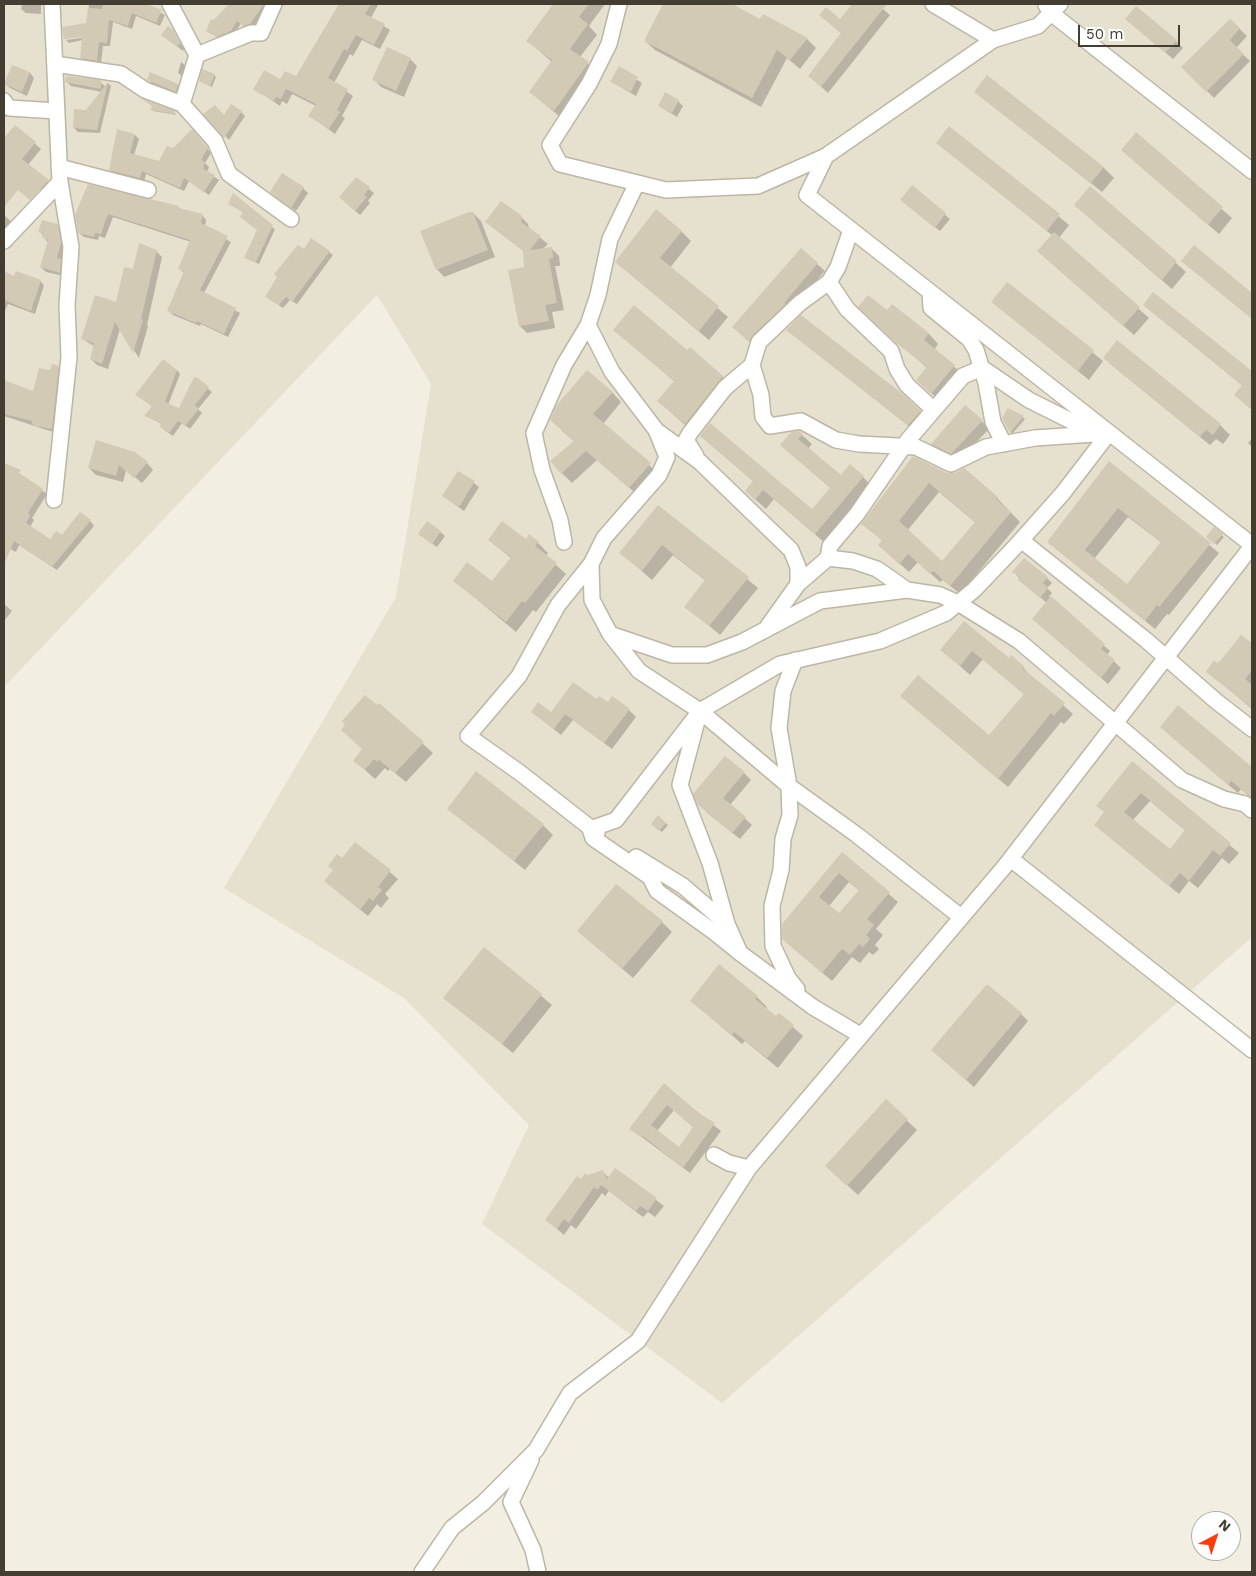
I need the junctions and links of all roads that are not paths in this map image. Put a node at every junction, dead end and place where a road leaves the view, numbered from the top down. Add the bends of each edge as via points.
1 (52, 4) edge
2 (170, 4) edge
3 (274, 4) edge
4 (619, 4) edge
5 (933, 4) edge
6 (1052, 7) edge
7 (993, 40) junction
8 (197, 55) junction
9 (55, 64) junction
10 (182, 104) junction
11 (6, 109) edge
12 (57, 110) junction
13 (826, 156) junction
14 (1252, 171) edge
15 (60, 175) junction
16 (637, 183) junction
17 (148, 190) dead end
18 (291, 219) dead end
19 (851, 230) junction
20 (4, 241) edge
21 (829, 282) junction
22 (930, 292) junction
23 (588, 325) junction
24 (752, 365) junction
25 (982, 368) junction
26 (934, 410) junction
27 (656, 430) junction
28 (1109, 432) junction
29 (1004, 444) junction
30 (904, 446) junction
31 (700, 462) junction
32 (54, 500) dead end
33 (1021, 540) junction
34 (564, 542) dead end
35 (1252, 546) edge
36 (828, 558) junction
37 (591, 564) junction
38 (798, 584) junction
39 (907, 590) junction
40 (958, 603) junction
41 (765, 630) junction
42 (610, 634) junction
43 (1166, 658) junction
44 (795, 660) junction
45 (700, 711) junction
46 (1115, 724) junction
47 (1252, 730) edge
48 (788, 786) junction
49 (1252, 810) edge
50 (590, 829) junction
51 (1011, 859) junction
52 (961, 917) junction
53 (726, 924) junction
54 (740, 953) junction
55 (813, 1007) junction
56 (860, 1035) junction
57 (1252, 1050) edge
58 (714, 1155) dead end
59 (749, 1168) junction
60 (536, 1450) junction
61 (422, 1572) edge
62 (538, 1572) edge

1 - 9 street
2 - 8 street
3 - 8 street via 261,33
4 - 16 street via 605,52 589,84 550,145 560,164
5 - 7 street
6 - 7 street via 1038,26
6 - 14 street
7 - 13 street
8 - 10 street
9 - 10 street via 121,74 146,90
9 - 12 street
10 - 18 street via 216,141 229,174
11 - 12 street
12 - 15 street
13 - 16 street via 758,186 666,190
13 - 19 street via 807,195
15 - 17 street
15 - 20 street
15 - 32 street via 71,247 66,306 69,357
16 - 23 street via 610,239
19 - 21 street
19 - 22 street
21 - 24 street via 800,303 759,342
21 - 26 street via 847,309 891,351 907,385
22 - 25 street via 931,308 969,339
22 - 28 street
23 - 27 street via 612,372
23 - 34 street via 564,365 534,433
24 - 30 street via 761,395 763,417 770,426 801,422 836,440
24 - 31 street via 724,388 686,440
25 - 26 street via 963,376
25 - 28 street via 1029,400 1081,426
25 - 29 street via 993,422
26 - 30 street
27 - 31 street
27 - 37 street via 667,457 659,475 604,538
28 - 29 street
28 - 33 street via 1063,493
28 - 35 street
29 - 30 street via 986,447 951,464 916,446
30 - 36 street via 857,514 830,546
31 - 38 street via 791,550 798,567
33 - 40 street
33 - 43 street
35 - 43 street
36 - 38 street
36 - 39 street via 878,569
37 - 42 street via 592,600
37 - 50 street via 558,605 519,676 468,736
38 - 41 street
39 - 40 street via 940,595
39 - 41 street via 820,601
40 - 44 street via 946,613 880,642
40 - 46 street via 1019,641
41 - 42 street via 707,655 672,655
42 - 45 street via 639,671
43 - 46 street
43 - 47 street
44 - 45 street via 780,664
44 - 48 street via 783,691 779,728
45 - 48 street
45 - 50 street via 616,820
45 - 53 street via 680,785 710,863
46 - 49 street via 1182,780 1224,800 1245,804
46 - 51 street
48 - 52 street via 857,835
48 - 55 street via 790,815 772,906 773,946 788,978
50 - 53 street via 683,886
50 - 54 street via 593,838 650,877 656,891
51 - 52 street
51 - 57 street
52 - 56 street
53 - 54 street
54 - 55 street
55 - 56 street
56 - 59 street
58 - 59 street
59 - 60 street via 638,1341 570,1393
60 - 61 street via 483,1503 452,1528
60 - 62 street via 511,1502 533,1550

